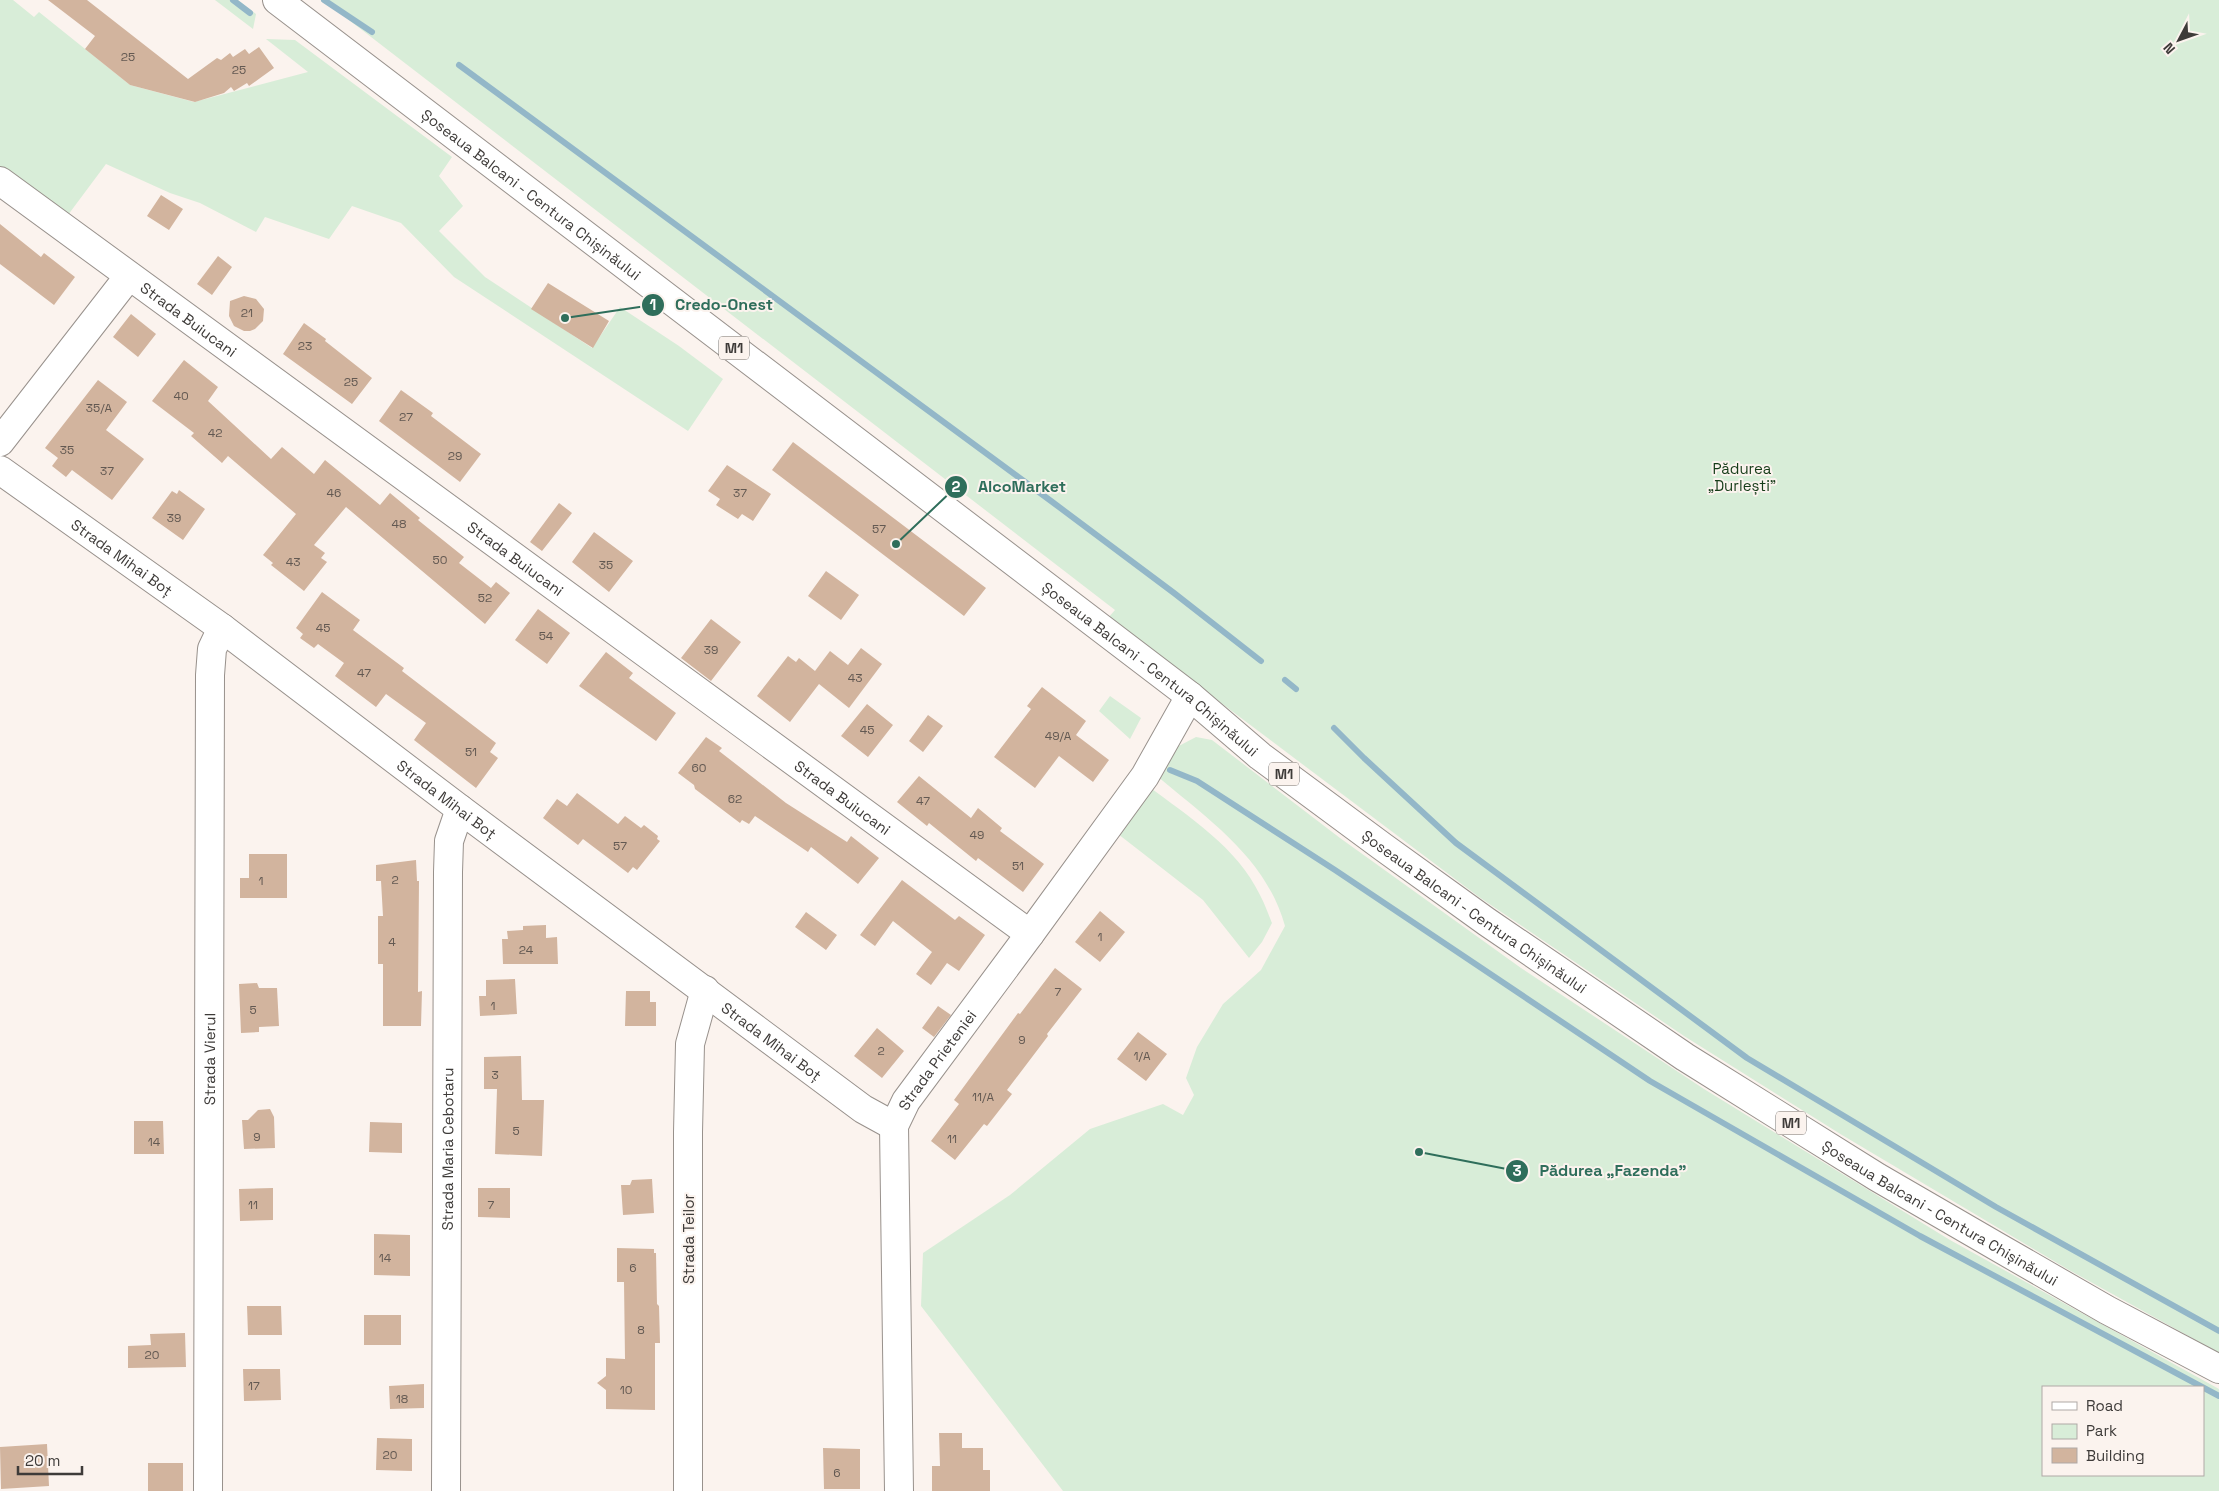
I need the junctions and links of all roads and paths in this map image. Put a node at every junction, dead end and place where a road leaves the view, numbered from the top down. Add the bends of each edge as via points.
1 (277, 0) edge
2 (0, 182) edge
3 (129, 276) junction
4 (0, 442) edge
5 (0, 470) edge
6 (222, 628) junction
7 (1190, 696) junction
8 (460, 809) junction
9 (1030, 934) junction
10 (705, 990) junction
11 (894, 1126) junction
12 (2219, 1369) edge
13 (208, 1491) edge
14 (446, 1491) edge
15 (688, 1491) edge
16 (899, 1491) edge

1 - 7 main road, Șoseaua Balcani - Centura Chișinăului / M1
2 - 3 main road, Strada Buiucani
3 - 4 main road
3 - 9 main road, Strada Buiucani
5 - 6 main road, Strada Mihai Boț
6 - 8 main road, Strada Mihai Boț
6 - 13 main road, Strada Vierul via 212,649 210,675
7 - 9 main road, Strada Prieteniei via 1144,776
7 - 12 main road, Șoseaua Balcani - Centura Chișinăului / M1 via 1260,756 1487,922 1685,1057 1928,1206 2108,1310
8 - 10 main road, Strada Mihai Boț
8 - 14 main road, Strada Maria Cebotaru via 449,841 448,872
9 - 11 main road, Strada Prieteniei via 906,1101
10 - 11 main road, Strada Mihai Boț via 863,1110
10 - 15 main road, Strada Teilor via 690,1044
11 - 16 main road, Strada Prieteniei

